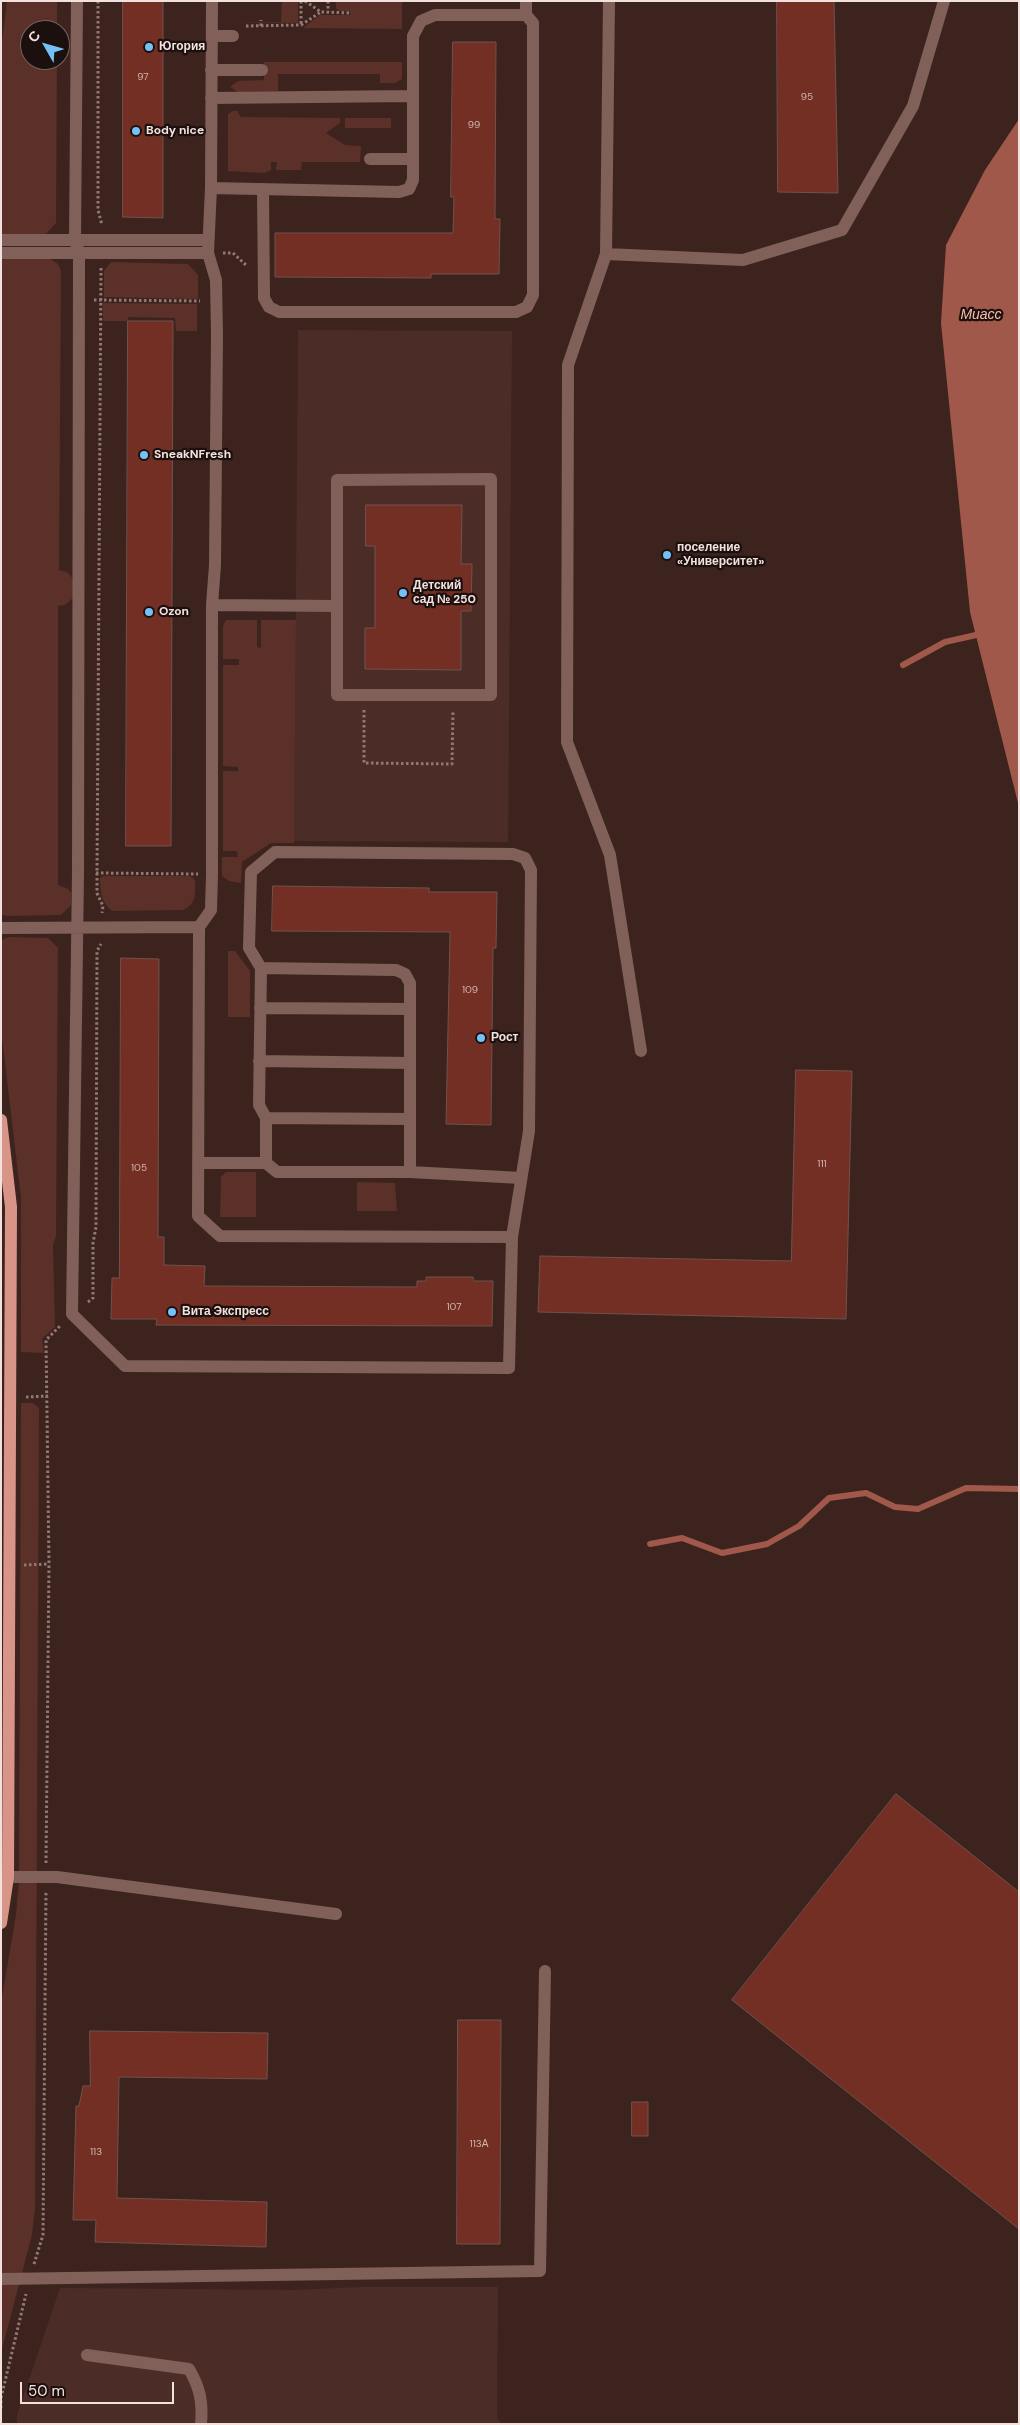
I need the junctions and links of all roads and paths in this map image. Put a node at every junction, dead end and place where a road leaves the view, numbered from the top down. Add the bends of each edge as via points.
1 (77, 1) edge
2 (212, 1) edge
3 (301, 1) edge
4 (305, 1) edge
5 (328, 1) edge
6 (526, 1) edge
7 (610, 1) edge
8 (944, 1) edge
9 (321, 12) junction
10 (328, 12) junction
11 (351, 13) dead end
12 (526, 14) junction
13 (261, 20) dead end
14 (241, 26) dead end
15 (261, 26) junction
16 (301, 26) junction
17 (212, 36) junction
18 (233, 36) dead end
19 (211, 70) junction
20 (262, 70) dead end
21 (412, 96) junction
22 (211, 98) junction
23 (370, 159) dead end
24 (412, 159) junction
25 (211, 188) junction
26 (263, 189) junction
27 (1, 240) edge
28 (77, 246) junction
29 (208, 246) junction
30 (1, 253) edge
31 (606, 254) junction
32 (238, 257) dead end
33 (248, 266) dead end
34 (79, 299) junction
35 (216, 302) junction
36 (212, 606) junction
37 (337, 606) junction
38 (453, 694) junction
39 (365, 695) junction
40 (78, 872) junction
41 (212, 874) junction
42 (77, 926) junction
43 (199, 927) junction
44 (1, 928) edge
45 (261, 968) junction
46 (260, 1008) junction
47 (410, 1009) junction
48 (641, 1051) dead end
49 (259, 1061) junction
50 (410, 1064) junction
51 (266, 1118) junction
52 (410, 1119) junction
53 (1, 1120) edge
54 (198, 1163) junction
55 (266, 1163) junction
56 (410, 1172) junction
57 (521, 1178) junction
58 (512, 1237) junction
59 (48, 1396) dead end
60 (8, 1878) junction
61 (46, 1878) junction
62 (336, 1914) dead end
63 (1, 1923) edge
64 (545, 1971) dead end
65 (1, 2279) edge
66 (30, 2279) junction
67 (87, 2355) dead end
68 (1, 2408) edge
69 (202, 2424) edge

1 - 28 lane
2 - 17 lane
3 - 16 path
4 - 9 path
5 - 10 path
6 - 12 lane
7 - 31 lane
8 - 31 lane via 913,106 842,230 743,260
9 - 10 path
9 - 16 path
10 - 11 path
12 - 21 lane via 436,15 421,21 413,36
12 - 26 lane via 534,23 533,294 528,307 516,312 279,312 269,307 264,298
13 - 15 path
14 - 15 path
15 - 16 path
17 - 18 lane
17 - 19 lane
19 - 20 lane
19 - 22 lane
21 - 22 lane
21 - 24 lane
22 - 25 lane
23 - 24 lane
24 - 26 lane via 413,180 409,189 399,192
25 - 26 lane
25 - 29 lane
27 - 28 lane
28 - 29 lane
28 - 30 lane
28 - 34 lane
29 - 35 lane via 216,280
31 - 48 lane via 568,365 567,742 610,855
32 - 33 path
34 - 35 path
34 - 40 lane
35 - 36 lane
36 - 37 lane
36 - 41 lane
37 - 38 lane via 337,480 491,479 491,694
37 - 39 lane via 337,695
38 - 39 lane
38 - 39 path via 452,764 364,763
40 - 41 path
40 - 42 lane
41 - 43 lane via 210,910
42 - 43 lane
42 - 44 lane
42 - 58 lane via 72,1314 124,1366 509,1368
43 - 54 lane
45 - 46 lane
45 - 47 lane via 396,970 405,974 410,982
45 - 57 lane via 249,948 251,872 275,852 513,854 525,858 531,870 529,1131
46 - 47 lane
46 - 49 lane
47 - 50 lane
49 - 50 lane
49 - 51 lane via 259,1105
50 - 52 lane
51 - 52 lane
51 - 55 lane
52 - 56 lane
53 - 60 main road via 11,1208
54 - 55 lane
54 - 58 lane via 198,1216 220,1236
55 - 56 lane via 277,1172
56 - 57 lane
57 - 58 lane
59 - 61 path
60 - 61 lane
60 - 63 main road
61 - 62 lane
61 - 66 path via 43,2235
64 - 66 lane via 540,2271
65 - 66 lane
66 - 68 path
67 - 69 lane via 189,2370 199,2386

